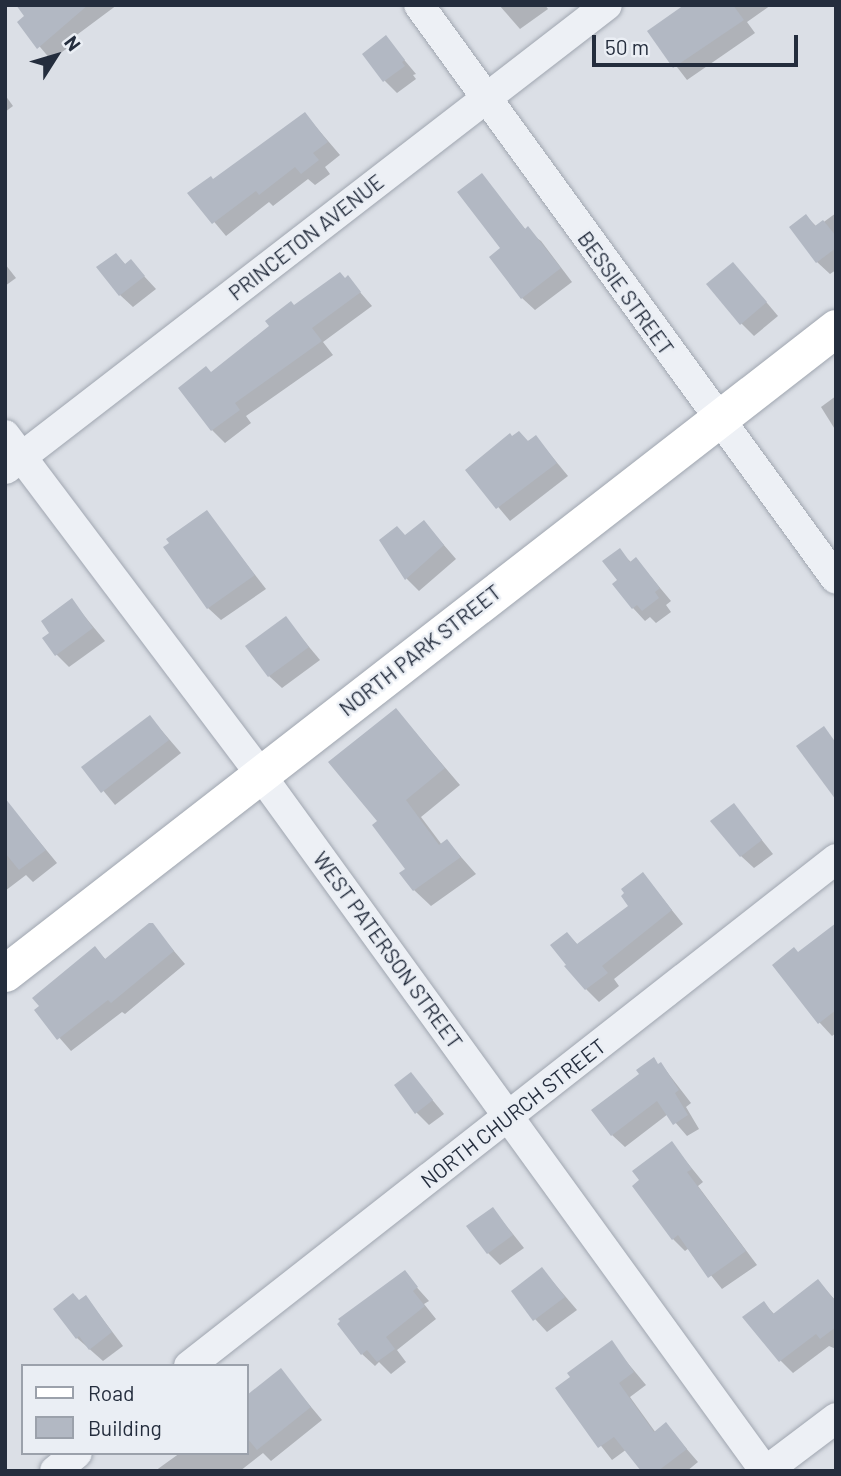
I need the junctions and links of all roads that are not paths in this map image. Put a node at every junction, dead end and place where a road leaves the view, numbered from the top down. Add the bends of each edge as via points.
1 (419, 5) edge
2 (607, 5) edge
3 (486, 99) junction
4 (836, 328) edge
5 (717, 419) junction
6 (10, 453) edge
7 (836, 579) edge
8 (260, 774) junction
9 (836, 859) edge
10 (5, 973) edge
11 (508, 1116) junction
12 (192, 1364) edge
13 (836, 1418) edge
14 (75, 1455) edge
15 (55, 1471) edge
16 (766, 1471) edge

1 - 3 street, BESSIE STREET
2 - 3 street, PRINCETON AVENUE
3 - 5 street, BESSIE STREET
3 - 6 street, PRINCETON AVENUE
4 - 5 main road, NORTH PARK STREET
5 - 7 street, BESSIE STREET
5 - 8 main road, NORTH PARK STREET
6 - 8 street, WEST PATERSON STREET
8 - 10 main road, NORTH PARK STREET
8 - 11 street, WEST PATERSON STREET
9 - 11 street, NORTH CHURCH STREET
11 - 12 street, NORTH CHURCH STREET
11 - 16 street, WEST PATERSON STREET
13 - 16 street
14 - 15 street

